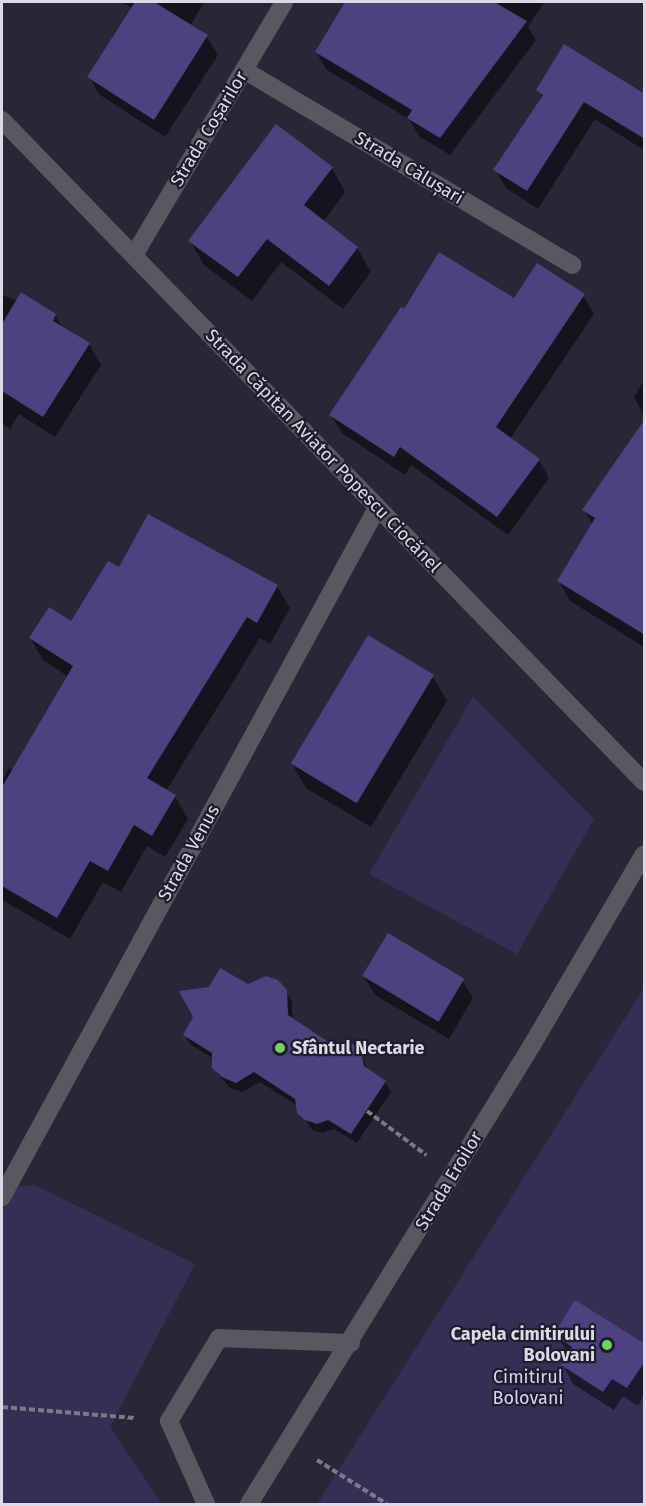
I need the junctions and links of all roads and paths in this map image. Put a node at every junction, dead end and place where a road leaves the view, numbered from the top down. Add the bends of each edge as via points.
1 (284, 2) edge
2 (244, 70) junction
3 (2, 120) edge
4 (134, 255) junction
5 (573, 266) dead end
6 (377, 508) junction
7 (645, 782) edge
8 (645, 855) edge
9 (367, 1111) dead end
10 (453, 1175) junction
11 (2, 1197) edge
12 (351, 1343) junction
13 (2, 1407) edge
14 (169, 1421) junction
15 (289, 1442) junction
16 (206, 1504) edge
17 (249, 1504) edge
18 (387, 1504) edge

1 - 2 street, Strada Coșarilor
2 - 4 street, Strada Coșarilor
2 - 5 street, Strada Călușari
3 - 4 street, Strada Căpitan Aviator Popescu Ciocănel
4 - 6 street, Strada Căpitan Aviator Popescu Ciocănel
6 - 7 street, Strada Căpitan Aviator Popescu Ciocănel
6 - 11 street, Strada Venus
8 - 10 street, Strada Eroilor
9 - 10 path
10 - 12 street, Strada Eroilor
12 - 14 street via 219,1338
12 - 15 street, Strada Eroilor
13 - 14 path
14 - 16 street
15 - 17 street, Strada Eroilor
15 - 18 path

